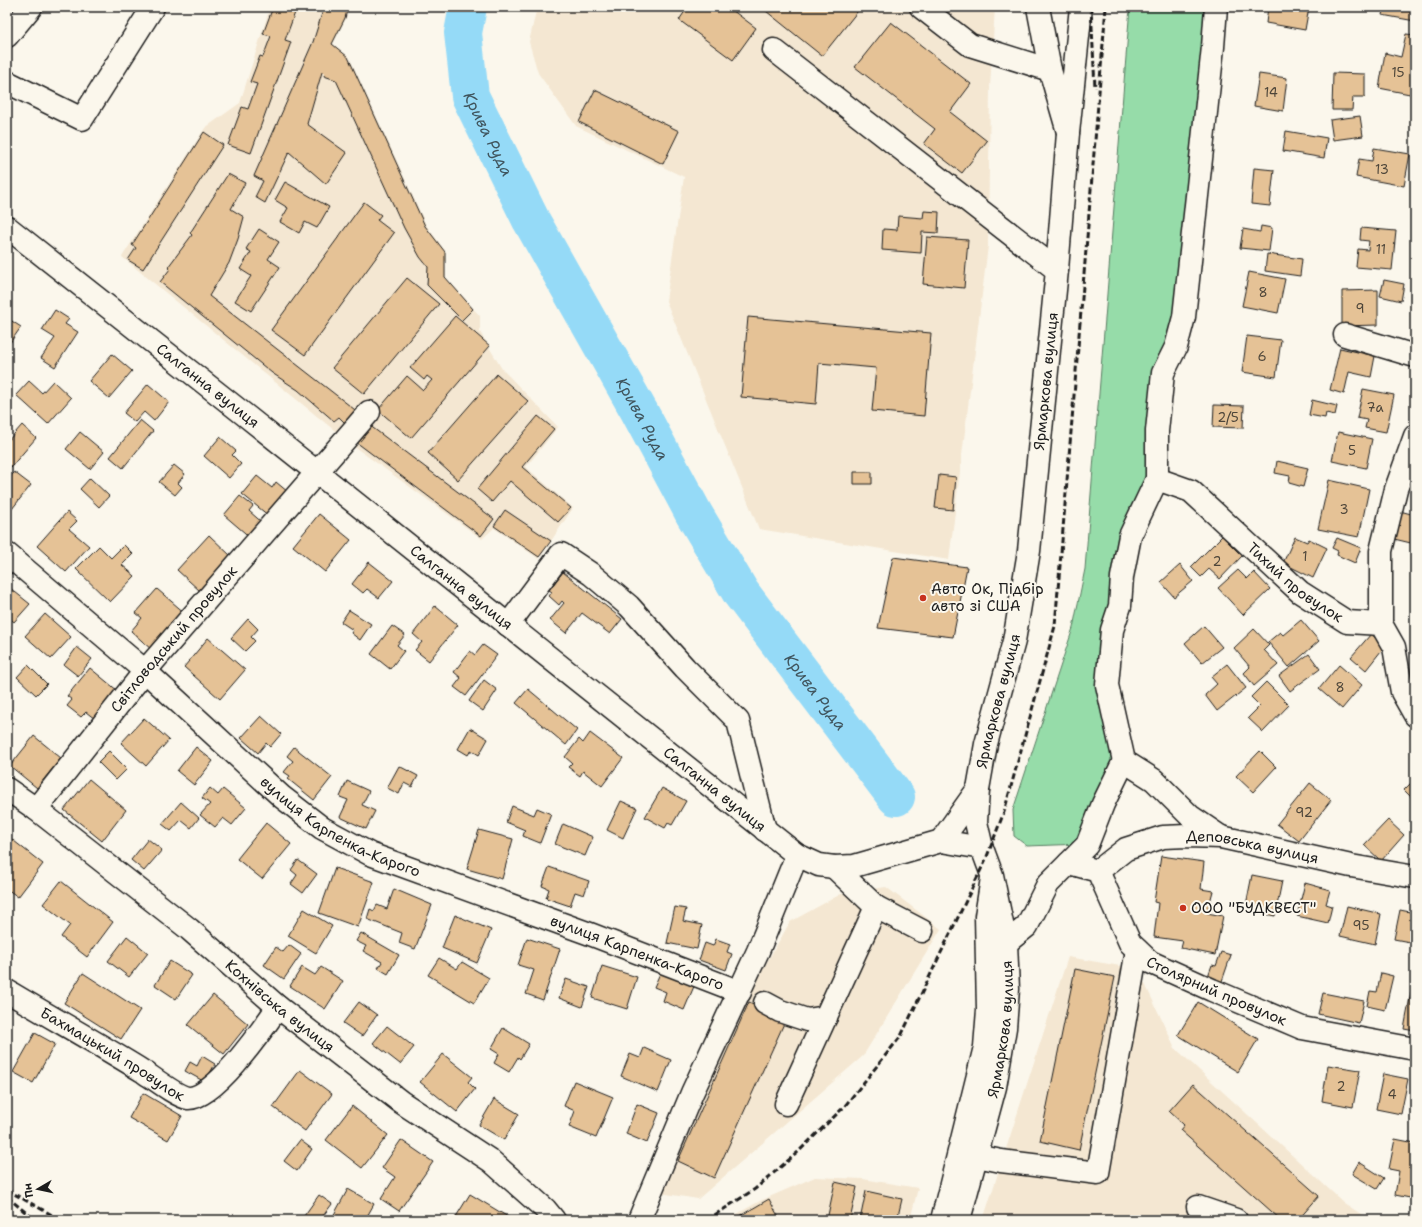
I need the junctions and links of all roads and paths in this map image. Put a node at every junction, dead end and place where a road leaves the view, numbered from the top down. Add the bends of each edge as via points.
1 (31, 7) edge
2 (153, 7) edge
3 (921, 7) edge
4 (1038, 7) edge
5 (1081, 7) edge
6 (1216, 7) edge
7 (7, 36) edge
8 (774, 50) dead end
9 (1050, 70) junction
10 (7, 82) edge
11 (1068, 133) junction
12 (7, 227) edge
13 (1057, 270) junction
14 (1345, 335) dead end
15 (1415, 356) edge
16 (369, 412) dead end
17 (1415, 436) edge
18 (317, 472) junction
19 (1157, 479) junction
20 (7, 554) edge
21 (1381, 624) junction
22 (508, 625) junction
23 (145, 671) junction
24 (1415, 715) edge
25 (1124, 761) junction
26 (7, 789) edge
27 (978, 789) junction
28 (36, 809) junction
29 (765, 830) junction
30 (1221, 837) junction
31 (941, 841) junction
32 (982, 848) junction
33 (797, 855) junction
34 (1069, 863) junction
35 (834, 867) junction
36 (1098, 871) junction
37 (992, 875) junction
38 (1415, 877) edge
39 (876, 907) junction
40 (922, 930) dead end
41 (1006, 943) junction
42 (1137, 950) junction
43 (7, 991) edge
44 (740, 992) junction
45 (765, 1004) dead end
46 (278, 1007) junction
47 (826, 1017) junction
48 (1415, 1048) edge
49 (786, 1104) dead end
50 (977, 1156) junction
51 (1198, 1207) dead end
52 (554, 1220) edge
53 (639, 1220) edge
54 (942, 1220) edge
55 (959, 1220) edge
56 (1236, 1220) edge

1 - 7 street
2 - 10 street via 82,119
3 - 9 street via 970,45
4 - 9 street
5 - 11 street, Ярмаркова вулиця
6 - 19 street via 1184,317 1176,347 1163,373 1157,431
8 - 13 street
9 - 11 street
11 - 13 street, Ярмаркова вулиця
12 - 18 street, Салганна вулиця
13 - 27 street, Ярмаркова вулиця via 1029,551 1014,641 986,744
14 - 15 street
16 - 18 street, Світловодський провулок
17 - 21 street via 1396,489 1381,551
18 - 22 street, Салганна вулиця
18 - 23 street, Світловодський провулок
19 - 21 street, Тихий провулок via 1191,491 1300,592 1347,622
19 - 25 street via 1130,536 1122,577 1120,606 1112,630 1107,685
20 - 23 street, вулиця Карпенка-Карого
21 - 24 street via 1394,647 1402,692
22 - 29 street, Салганна вулиця
22 - 29 street via 561,554 591,574 629,606 685,668 738,721
23 - 28 street, Світловодський провулок
23 - 44 street, вулиця Карпенка-Карого via 282,797 322,828 370,854
25 - 30 street via 1154,780 1190,816
25 - 34 street via 1087,845
26 - 28 street, Кохнівська вулиця
27 - 31 street
27 - 32 street, Ярмаркова вулиця via 976,822
28 - 46 street, Кохнівська вулиця via 189,929
29 - 33 street, Салганна вулиця
30 - 36 street, Деповська вулиця via 1187,836 1158,839 1126,849
30 - 38 street, Деповська вулиця via 1351,866
31 - 32 street, Салганна вулиця
31 - 35 street, Салганна вулиця via 854,866
32 - 37 street, Ярмаркова вулиця
33 - 35 street, Салганна вулиця via 819,865
33 - 44 street
34 - 36 street
34 - 41 street via 1048,884 1027,926
35 - 39 street
36 - 42 street, Столярний провулок via 1130,943
37 - 41 street, Ярмаркова вулиця
37 - 54 street via 986,916 988,1010 985,1047
39 - 40 street
39 - 47 street
41 - 50 street, Ярмаркова вулиця via 1008,989 1005,1028 995,1087
42 - 48 street, Столярний провулок via 1150,962 1302,1028
42 - 50 street via 1098,1174
43 - 46 street, Бахмацький провулок via 179,1095 189,1098 207,1092 222,1078 257,1037
44 - 53 street via 692,1093
45 - 47 street via 807,1020
46 - 52 street, Кохнівська вулиця via 401,1102 491,1161
47 - 49 street
50 - 55 street, Ярмаркова вулиця
51 - 56 street

